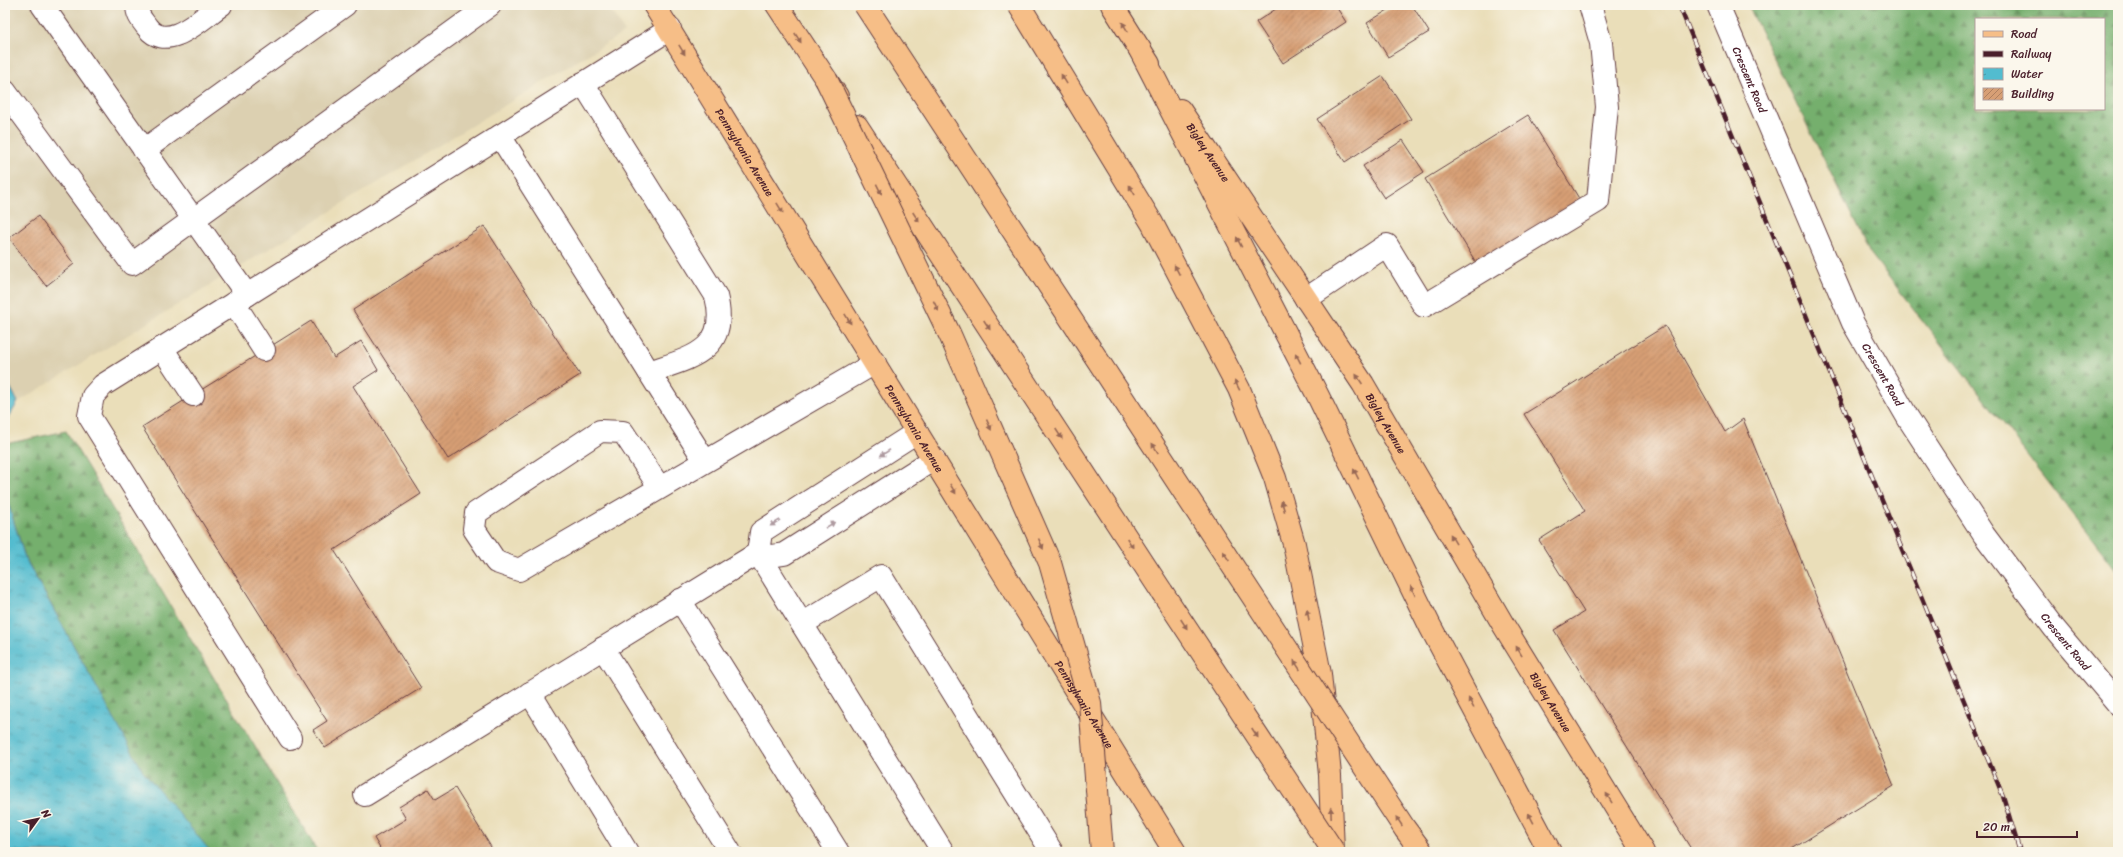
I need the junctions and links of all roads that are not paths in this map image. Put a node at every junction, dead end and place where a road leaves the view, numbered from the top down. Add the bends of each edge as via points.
1 (42, 5) edge
2 (137, 5) edge
3 (221, 5) edge
4 (346, 5) edge
5 (490, 5) edge
6 (654, 5) edge
7 (777, 5) edge
8 (865, 5) edge
9 (1018, 5) edge
10 (1112, 5) edge
11 (1590, 5) edge
12 (1718, 5) edge
13 (670, 29) junction
14 (1138, 48) junction
15 (826, 79) junction
16 (583, 83) junction
17 (5, 91) edge
18 (500, 136) junction
19 (144, 150) junction
20 (194, 220) junction
21 (240, 299) junction
22 (1306, 299) junction
23 (162, 348) junction
24 (264, 350) dead end
25 (875, 363) junction
26 (649, 372) junction
27 (193, 395) dead end
28 (917, 432) junction
29 (934, 459) junction
30 (705, 462) junction
31 (660, 488) junction
32 (758, 553) junction
33 (680, 600) junction
34 (802, 624) junction
35 (603, 648) junction
36 (530, 693) junction
37 (2118, 704) edge
38 (290, 738) dead end
39 (365, 795) dead end
40 (627, 852) edge
41 (730, 852) edge
42 (838, 852) edge
43 (943, 852) edge
44 (1052, 852) edge
45 (1102, 852) edge
46 (1175, 852) edge
47 (1334, 852) edge
48 (1422, 852) edge
49 (1550, 852) edge
50 (1643, 852) edge

1 - 19 street
2 - 3 street via 137,15 151,32 165,37 179,36
4 - 19 street
5 - 20 street
6 - 13 main road, Pennsylvania Avenue
7 -> 15 main road
48 -> 8 main road, bridge
47 -> 9 main road, bridge via 1320,674 1294,544 1275,478 1239,389 1152,223
14 -> 10 main road, Bigley Avenue
11 - 22 street via 1601,43 1607,107 1598,200 1424,306 1387,245
12 - 37 street, Crescent Road via 1853,323 1908,418 1984,535 2054,628
13 - 16 street
13 -> 25 main road, Pennsylvania Avenue
14 - 22 main road, Bigley Avenue
49 -> 14 main road via 1430,626 1318,396
15 -> 45 main road, bridge via 950,335 1050,563 1090,703
15 -> 47 main road, bridge
16 - 18 street
16 - 26 street via 716,296 720,313 716,334 706,350 692,358
17 - 20 street via 132,264
18 - 21 street
18 - 26 street
19 - 20 street
20 - 21 street
21 - 23 street
21 - 24 street
50 -> 22 main road, Bigley Avenue via 1504,626 1363,384
23 - 27 street
23 - 38 street via 103,386 93,396 89,416
25 - 28 main road, Pennsylvania Avenue
25 - 30 street
26 - 30 street
28 - 29 main road, Pennsylvania Avenue
28 -> 32 street via 761,532
32 -> 29 street via 771,556 784,554
29 -> 46 main road, Pennsylvania Avenue
30 - 31 street
31 - 31 street via 520,570 496,562 474,529 476,513 600,431 623,432
32 - 33 street
32 - 34 street
33 - 35 street
33 - 42 street
34 - 43 street
34 - 44 street via 881,576
35 - 36 street
35 - 41 street
36 - 39 street
36 - 40 street

